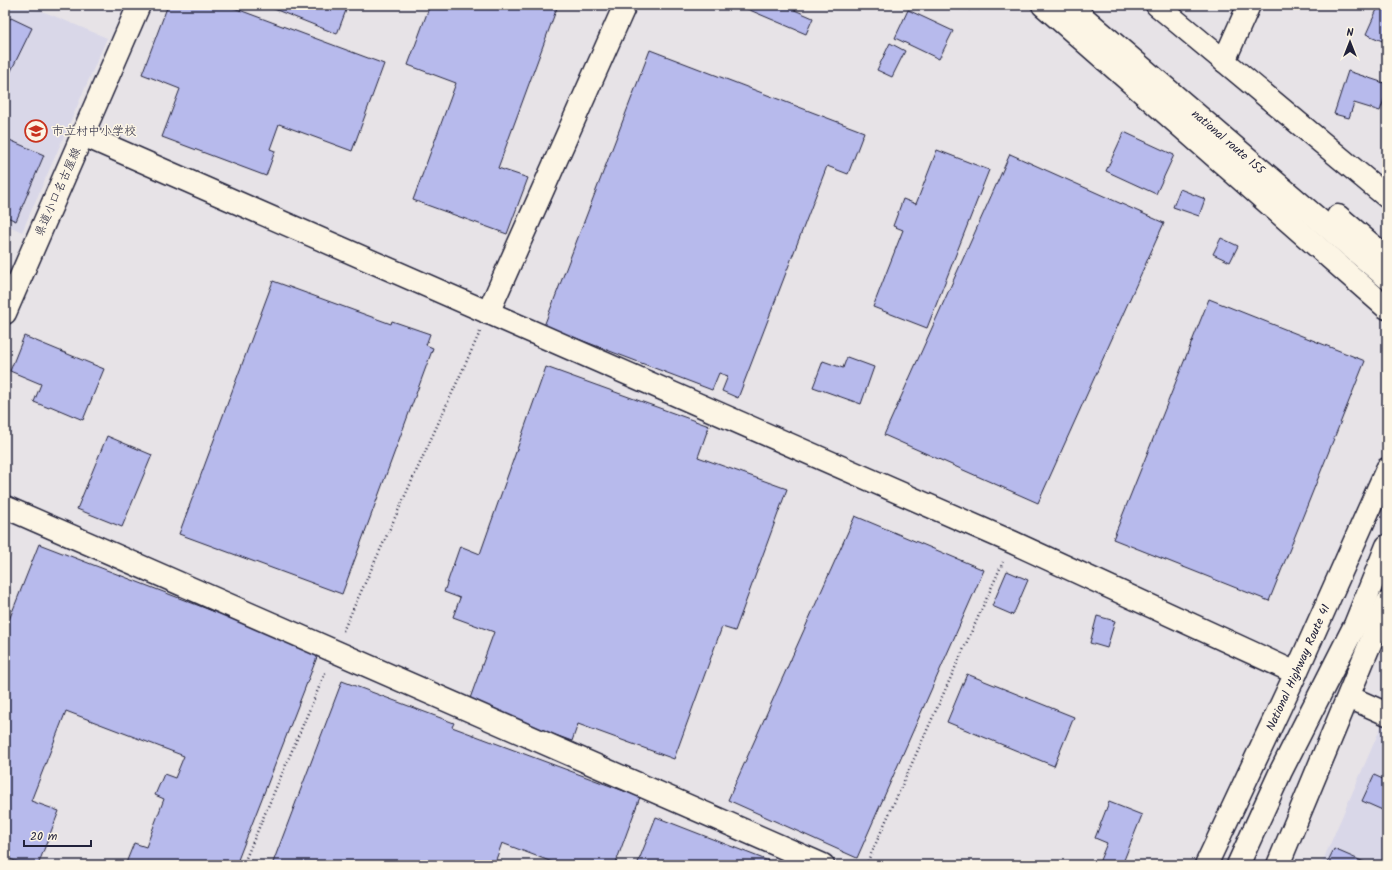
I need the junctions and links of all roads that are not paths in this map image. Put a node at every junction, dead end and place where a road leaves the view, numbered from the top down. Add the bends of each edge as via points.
1 (139, 5) edge
2 (625, 5) edge
3 (1043, 5) edge
4 (1069, 5) edge
5 (1091, 5) edge
6 (1157, 5) edge
7 (1249, 5) edge
8 (1224, 62) junction
9 (83, 135) junction
10 (1387, 197) edge
11 (1387, 258) edge
12 (1387, 278) edge
13 (1387, 308) edge
14 (488, 313) junction
15 (5, 314) edge
16 (1387, 469) edge
17 (5, 507) edge
18 (1387, 546) edge
19 (1387, 603) edge
20 (1296, 673) junction
21 (1349, 697) junction
22 (1387, 714) edge
23 (823, 865) edge
24 (1206, 865) edge
25 (1238, 865) edge
26 (1278, 865) edge

1 - 9 main road, 県道小口名古屋線
2 - 14 main road
3 - 13 main road
4 - 12 main road, national route 155
5 - 11 main road, national route 155
6 - 8 main road
7 - 8 main road
8 - 10 main road
9 - 14 main road
9 - 15 main road, 県道小口名古屋線
14 - 20 main road via 1012,542
16 - 20 main road, National Highway Route 41
17 - 23 main road
18 - 25 main road via 1356,625 1281,771
19 - 21 main road
20 - 24 main road, National Highway Route 41
21 - 22 main road
21 - 26 main road

